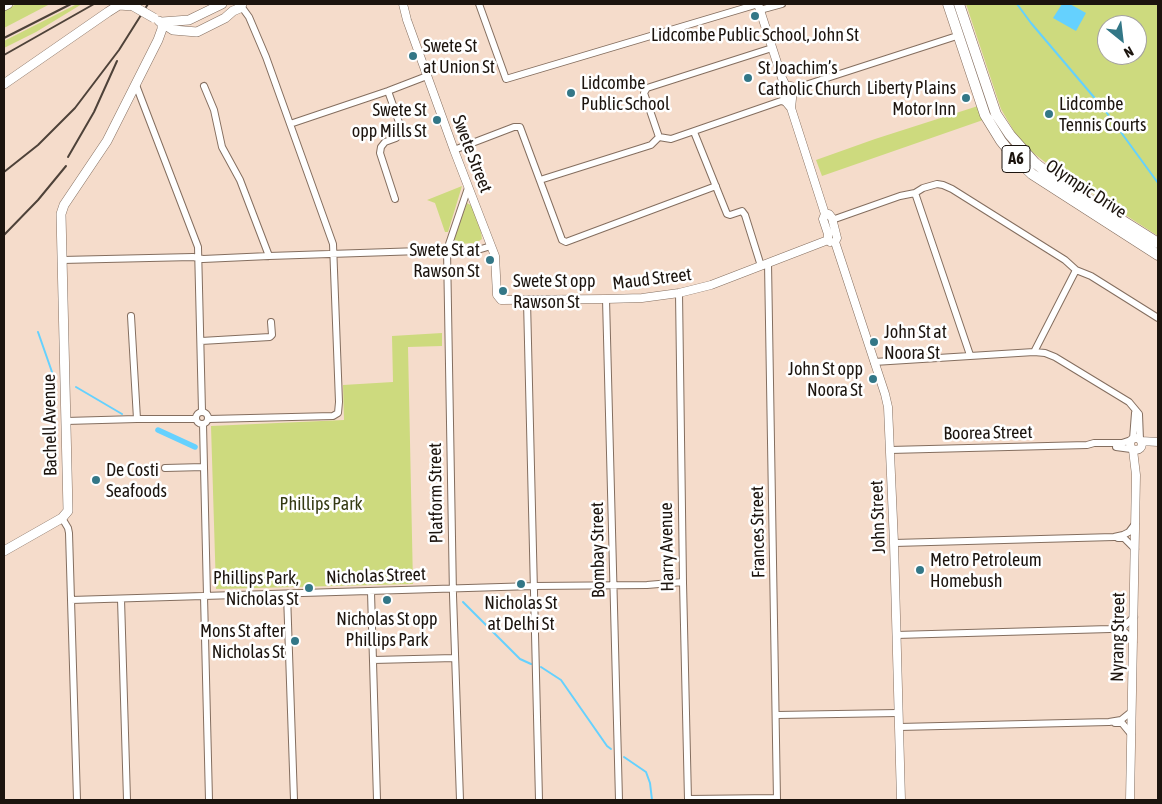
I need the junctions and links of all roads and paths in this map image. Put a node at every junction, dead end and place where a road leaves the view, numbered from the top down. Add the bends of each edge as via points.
1 (8, 4) edge
2 (222, 4) edge
3 (226, 4) edge
4 (398, 4) edge
5 (403, 4) edge
6 (479, 4) edge
7 (782, 4) edge
8 (948, 4) edge
9 (959, 4) edge
10 (4, 6) edge
11 (759, 6) edge
12 (239, 7) edge
13 (158, 20) junction
14 (407, 20) junction
15 (966, 26) junction
16 (194, 32) junction
17 (958, 36) junction
18 (157, 42) junction
19 (772, 48) junction
20 (144, 67) junction
21 (427, 76) junction
22 (4, 84) edge
23 (136, 85) junction
24 (204, 86) dead end
25 (388, 91) junction
26 (789, 95) junction
27 (290, 124) junction
28 (694, 132) junction
29 (659, 137) junction
30 (454, 150) junction
31 (540, 180) junction
32 (716, 186) junction
33 (468, 188) junction
34 (915, 193) junction
35 (395, 198) dead end
36 (825, 214) junction
37 (832, 220) junction
38 (831, 241) junction
39 (1158, 243) edge
40 (491, 246) junction
41 (447, 250) junction
42 (334, 254) junction
43 (1158, 255) edge
44 (269, 256) junction
45 (198, 258) junction
46 (62, 260) junction
47 (764, 265) junction
48 (1076, 270) junction
49 (679, 294) junction
50 (606, 299) junction
51 (501, 300) joint
52 (527, 301) junction
53 (131, 316) dead end
54 (1158, 318) edge
55 (271, 322) dead end
56 (201, 341) junction
57 (1034, 352) junction
58 (970, 355) junction
59 (874, 362) junction
60 (202, 411) junction
61 (137, 419) junction
62 (196, 419) junction
63 (209, 419) junction
64 (66, 421) junction
65 (202, 424) junction
66 (1158, 442) edge
67 (1136, 444) junction
68 (1158, 446) edge
69 (890, 450) junction
70 (204, 467) junction
71 (165, 468) dead end
72 (62, 518) junction
73 (1135, 524) junction
74 (1114, 537) junction
75 (894, 543) junction
76 (1135, 549) junction
77 (4, 551) edge
78 (683, 582) junction
79 (614, 585) junction
80 (534, 586) junction
81 (454, 588) junction
82 (371, 592) junction
83 (287, 594) junction
84 (206, 596) junction
85 (121, 598) junction
86 (71, 600) junction
87 (1134, 617) junction
88 (1110, 629) junction
89 (896, 636) junction
90 (1133, 643) junction
91 (455, 658) junction
92 (373, 660) junction
93 (1131, 712) junction
94 (898, 713) junction
95 (776, 715) junction
96 (1109, 722) junction
97 (898, 727) junction
98 (1131, 734) junction
99 (777, 799) edge
100 (77, 800) edge
101 (127, 800) edge
102 (209, 800) edge
103 (294, 800) edge
104 (377, 800) edge
105 (460, 800) edge
106 (539, 800) edge
107 (619, 800) edge
108 (688, 800) edge
109 (901, 800) edge
110 (1130, 800) edge

1 - 10 main road
2 - 13 main road via 190,20
3 - 12 main road via 228,8
4 - 14 street, Swete Street
5 - 14 street, Swete Street
6 - 11 street via 506,79
7 - 11 street
8 - 17 highway, Olympic Drive / A6
9 - 15 highway, Olympic Drive / A6
11 - 19 street
12 - 16 main road via 228,16
12 - 27 street via 249,17
13 - 16 main road via 173,30
13 - 18 main road, Bachell Avenue via 162,31
13 - 20 main road, Bachell Avenue
13 - 22 main road, bridge via 133,6 119,5
14 - 21 street, Swete Street
15 - 17 street via 964,34
15 - 39 highway, Olympic Drive / A6 via 996,114 1024,152 1053,177
16 - 18 main road via 169,35
17 - 26 street
17 - 43 highway, Olympic Drive / A6 via 985,116 1013,156 1032,174
18 - 20 main road, Bachell Avenue
19 - 26 street
19 - 29 street via 647,88 644,93
20 - 23 main road, Bachell Avenue
21 - 25 street
21 - 30 street, Swete Street
23 - 45 street via 198,247
23 - 46 main road, Bachell Avenue via 104,146 62,210
24 - 44 street via 214,110 222,147 240,180
25 - 27 street
25 - 35 street via 401,128 396,138 385,142 380,153
26 - 28 street via 781,101
26 - 36 street
27 - 42 street
28 - 29 street via 671,139
28 - 32 street
29 - 31 street via 651,145
30 - 31 street via 520,127
30 - 33 street, Swete Street
31 - 32 street via 562,240 566,242
32 - 47 street, Frances Street via 728,215 744,212
33 - 40 street, Swete Street
33 - 41 street, Platform Street
34 - 37 street
34 - 48 street via 937,184 952,189
34 - 58 street
36 - 37 street via 830,214
36 - 38 street via 823,219
37 - 38 street via 837,238
38 - 47 street, Maud Street
38 - 59 street, John Street
40 - 41 street
40 - 51 street, Swete Street via 495,256 497,295
41 - 42 street
41 - 81 street, Platform Street
42 - 44 street
42 - 63 street via 338,413 333,416
44 - 45 street
45 - 46 street
45 - 56 street
46 - 64 main road, Bachell Avenue
47 - 49 street, Maud Street
47 - 95 street, Frances Street
48 - 54 street
48 - 57 street
49 - 50 street, Maud Street
49 - 78 street, Harry Avenue
50 - 52 street, Maud Street
50 - 79 street, Bombay Street
51 - 52 street, Maud Street
52 - 80 street
53 - 61 street
55 - 56 street via 270,337
56 - 60 street
57 - 58 street, Nyrang Street
57 - 67 street, Nyrang Street via 1055,357 1129,402 1136,410
58 - 59 street, Nyrang Street
59 - 69 street, John Street via 888,407
60 - 62 street
60 - 63 street
61 - 62 street
61 - 64 street
62 - 65 street
63 - 65 street
64 - 72 main road, Bachell Avenue via 68,508
65 - 70 street
66 - 67 street, Boorea Street
67 - 68 street, Boorea Street
67 - 69 street, Boorea Street via 1124,447
67 - 73 street, Nyrang Street
69 - 75 street, John Street
70 - 71 street
70 - 84 street
72 - 77 main road
72 - 86 street via 69,533
73 - 74 street via 1124,535
73 - 76 street, Nyrang Street
74 - 75 street
74 - 76 street via 1124,538
75 - 89 street, John Street
76 - 87 street, Nyrang Street
78 - 79 street, Nicholas Street
78 - 108 street, Harry Avenue
79 - 80 street, Nicholas Street
79 - 107 street, Bombay Street
80 - 81 street, Nicholas Street
80 - 106 street
81 - 82 street, Nicholas Street
81 - 91 street, Platform Street
82 - 83 street, Nicholas Street
82 - 92 street
83 - 84 street, Nicholas Street
83 - 103 street
84 - 85 street, Nicholas Street
84 - 102 street
85 - 86 street, Nicholas Street
85 - 101 street
86 - 100 street
87 - 88 street via 1123,627
87 - 90 street, Nyrang Street
88 - 89 street
88 - 90 street via 1123,631
89 - 94 street, John Street
90 - 93 street, Nyrang Street
91 - 92 street
91 - 105 street, Platform Street
92 - 104 street
93 - 96 street via 1121,720
93 - 98 street, Nyrang Street
94 - 95 street
94 - 97 street, John Street
95 - 99 street, Frances Street
96 - 97 street
96 - 98 street via 1122,723
97 - 109 street, John Street
98 - 110 street, Nyrang Street
99 - 108 street

